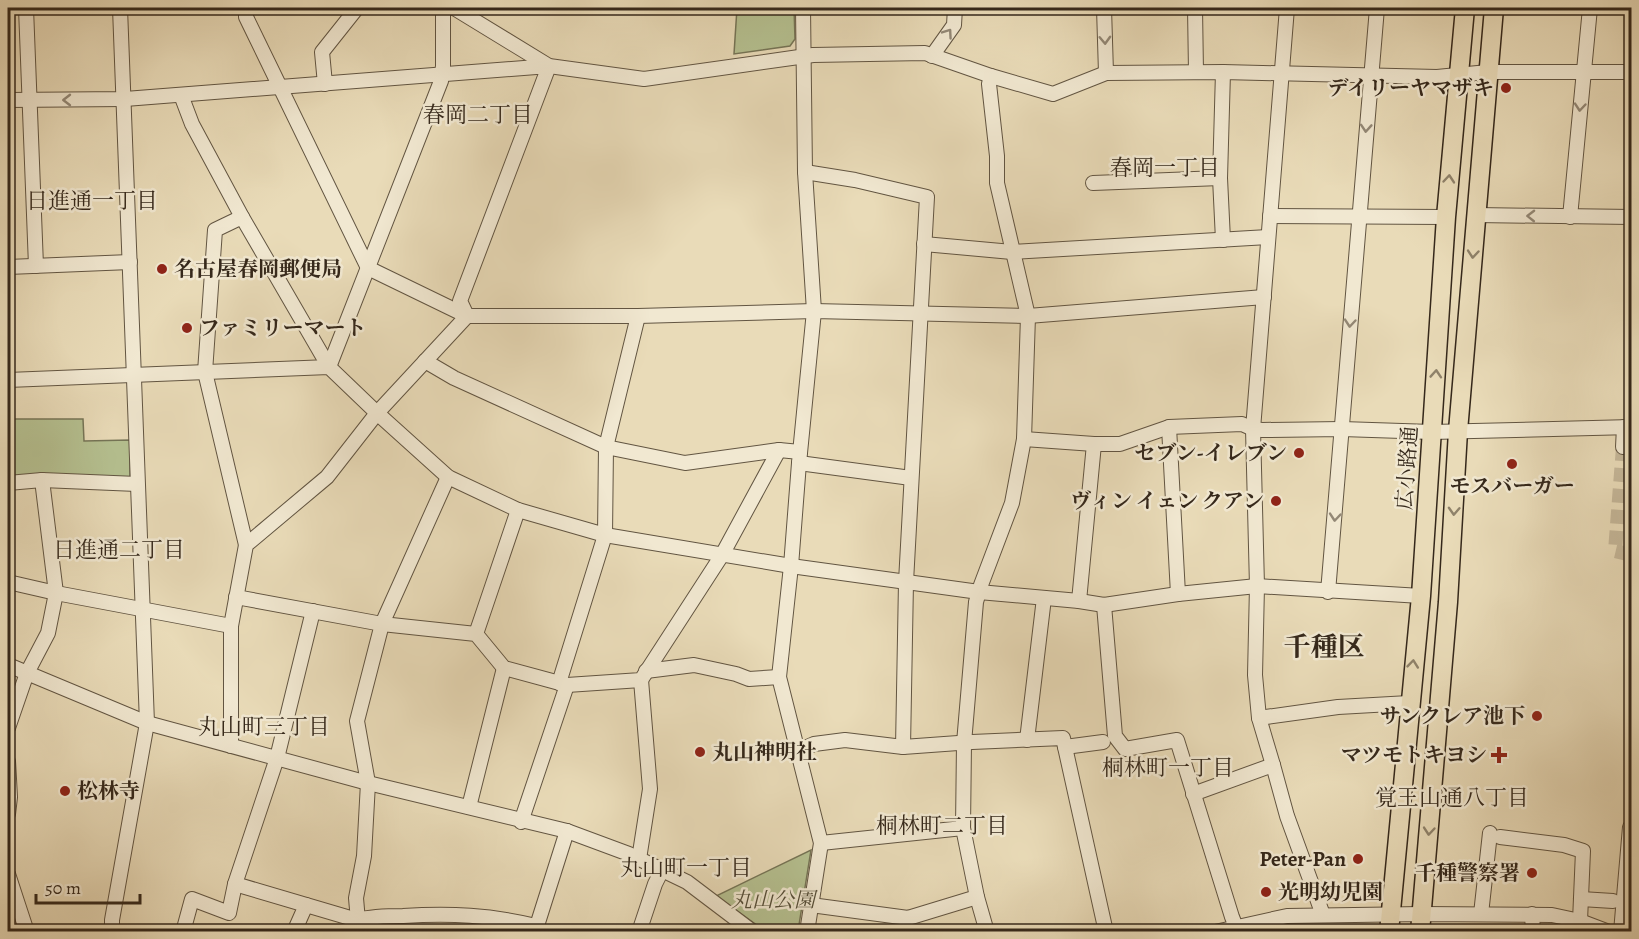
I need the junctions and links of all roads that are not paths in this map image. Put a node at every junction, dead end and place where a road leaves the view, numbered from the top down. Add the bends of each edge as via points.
1 (26, 8) edge
2 (120, 8) edge
3 (246, 8) edge
4 (357, 8) edge
5 (443, 8) edge
6 (454, 8) edge
7 (803, 8) edge
8 (955, 8) edge
9 (1104, 8) edge
10 (1196, 8) edge
11 (1287, 8) edge
12 (1377, 8) edge
13 (1465, 8) edge
14 (1494, 8) edge
15 (1590, 8) edge
16 (804, 56) junction
17 (932, 56) junction
18 (549, 66) junction
19 (1197, 72) junction
20 (1223, 72) junction
21 (1488, 72) junction
22 (1632, 72) edge
23 (1583, 73) junction
24 (442, 74) junction
25 (1106, 74) junction
26 (1282, 74) junction
27 (1458, 74) junction
28 (1370, 75) junction
29 (991, 76) junction
30 (326, 84) junction
31 (280, 87) junction
32 (181, 95) junction
33 (125, 99) junction
34 (8, 100) edge
35 (29, 100) junction
36 (805, 172) junction
37 (1220, 177) junction
38 (1093, 183) dead end
39 (1476, 215) junction
40 (1270, 216) junction
41 (1359, 216) junction
42 (242, 217) junction
43 (1446, 217) junction
44 (1570, 217) junction
45 (1632, 217) edge
46 (1268, 237) junction
47 (1223, 240) junction
48 (924, 244) junction
49 (1012, 252) junction
50 (130, 262) junction
51 (36, 266) junction
52 (8, 267) edge
53 (368, 268) junction
54 (1264, 297) junction
55 (814, 311) junction
56 (920, 313) junction
57 (467, 316) junction
58 (638, 316) junction
59 (1028, 316) junction
60 (425, 361) junction
61 (329, 367) junction
62 (205, 372) junction
63 (133, 374) junction
64 (8, 380) edge
65 (377, 413) junction
66 (1169, 427) junction
67 (1628, 427) edge
68 (1253, 429) junction
69 (1342, 429) junction
70 (1458, 431) junction
71 (1432, 432) junction
72 (1024, 439) junction
73 (1094, 444) junction
74 (606, 447) junction
75 (1623, 447) tunnel mouth
76 (779, 450) junction
77 (800, 458) junction
78 (448, 477) junction
79 (911, 478) junction
80 (42, 480) junction
81 (8, 483) edge
82 (137, 484) junction
83 (518, 510) junction
84 (605, 535) junction
85 (246, 545) junction
86 (722, 555) junction
87 (791, 567) junction
88 (8, 582) edge
89 (906, 582) junction
90 (1257, 586) junction
91 (979, 592) junction
92 (1328, 592) junction
93 (56, 593) junction
94 (1178, 594) junction
95 (1421, 596) junction
96 (236, 597) junction
97 (1044, 598) junction
98 (1079, 601) junction
99 (1104, 605) junction
100 (142, 609) junction
101 (314, 610) junction
102 (382, 624) junction
103 (231, 626) junction
104 (476, 634) junction
105 (8, 665) edge
106 (504, 668) junction
107 (27, 673) junction
108 (644, 676) junction
109 (779, 678) junction
110 (563, 684) junction
111 (1409, 703) junction
112 (1259, 718) junction
113 (147, 723) junction
114 (8, 728) edge
115 (1027, 740) junction
116 (1103, 742) dead end
117 (964, 743) junction
118 (231, 746) junction
119 (903, 747) junction
120 (1065, 747) junction
121 (796, 752) junction
122 (276, 758) junction
123 (8, 760) edge
124 (1273, 765) junction
125 (368, 783) junction
126 (1193, 794) junction
127 (469, 807) junction
128 (8, 814) edge
129 (521, 822) junction
130 (1630, 827) edge
131 (963, 828) junction
132 (567, 831) junction
133 (820, 843) junction
134 (639, 859) junction
135 (662, 870) junction
136 (8, 874) edge
137 (235, 884) junction
138 (977, 897) junction
139 (1581, 899) junction
140 (1613, 901) dead end
141 (306, 905) junction
142 (812, 905) junction
143 (1481, 914) junction
144 (1532, 914) junction
145 (1323, 915) junction
146 (1580, 921) junction
147 (1389, 923) edge
148 (1421, 923) edge
149 (908, 925) edge
150 (358, 926) edge
151 (536, 929) edge
152 (1237, 929) edge
153 (27, 932) edge
154 (112, 932) edge
155 (183, 932) edge
156 (294, 932) edge
157 (639, 932) edge
158 (753, 932) edge
159 (807, 932) edge
160 (987, 932) edge
161 (1106, 932) edge
162 (1215, 932) edge
163 (1533, 932) edge
164 (1609, 932) edge
165 (1621, 932) edge

1 - 35 street
2 - 33 street
3 - 31 street via 246,16
4 - 30 street via 322,52
5 - 24 street
6 - 18 street
7 - 16 street
17 -> 8 street via 954,25
9 -> 25 street
10 - 19 street
11 - 26 street
12 - 28 street
13 - 27 main road, 広小路通
14 - 21 main road
15 - 23 street
16 - 17 street
16 - 18 street via 644,80
16 - 36 street
17 - 29 street
18 - 24 street
18 - 57 street via 460,301
19 - 20 street
19 - 25 street
20 - 26 street
20 - 37 street
21 - 23 street
21 - 27 street
21 - 39 main road
22 - 23 street
23 -> 44 street
24 - 30 street
24 - 53 street
25 - 29 street via 1053,94
26 - 28 street
26 - 40 street
27 - 28 street
43 -> 27 main road, 広小路通
28 -> 41 street
29 - 49 street via 997,183
30 - 31 street
31 - 32 street
31 - 53 street
32 - 33 street
32 - 42 street via 192,124
33 -> 35 street
33 - 50 street
34 - 35 street
35 - 51 street
36 - 48 street via 927,197
36 - 55 street
37 - 38 street
37 - 47 street
44 -> 39 street
39 -> 70 main road
40 - 41 street
40 - 46 street
41 - 43 street
41 -> 69 street
42 - 61 street
42 - 62 street via 215,230
71 -> 43 main road, 広小路通
44 - 45 street
46 - 47 street
46 - 54 street
47 - 49 street
48 - 49 street
48 - 56 street
49 - 59 street
50 - 51 street
50 - 63 street
51 - 52 street
53 - 57 street
53 - 61 street
54 - 59 street
54 - 68 street
55 - 56 street
55 - 58 street
55 - 77 street
56 - 59 street
56 - 79 street
57 - 58 street
57 - 60 street
58 - 74 street
59 - 72 street
60 - 65 street
60 - 74 street
61 - 62 street
61 - 65 street
62 - 63 street
62 - 85 street
63 - 64 street
63 - 82 street
65 - 78 street
65 - 85 street via 327,477
66 - 68 street via 1242,424
66 - 73 street via 1120,444
66 - 94 street
67 - 70 street
67 - 75 street
68 - 69 street
68 - 90 street
69 - 71 street
69 -> 92 street
70 - 71 street
70 -> 148 main road
71 - 95 main road, 広小路通
72 - 73 street
72 - 91 street via 1012,503
73 - 98 street
74 - 76 street via 685,464
74 - 84 street
76 - 77 street
76 - 86 street
77 - 79 street
77 - 87 street
78 - 83 street
78 - 102 street
79 - 89 street
80 - 81 street
80 - 82 street
80 - 93 street
82 - 100 street
83 - 84 street
83 - 104 street
84 - 86 street
84 - 110 street
85 - 96 street
86 - 87 street
86 - 108 street
87 - 89 street
87 - 109 street
88 - 93 street
89 - 91 street
89 - 119 street
90 - 92 street
90 - 94 street
90 - 112 street via 1255,675
91 - 97 street
91 - 117 street
92 - 95 street
93 - 100 street
93 - 107 street via 48,633
94 - 99 street
111 -> 95 main road, 広小路通
96 - 101 street
96 - 103 street
97 - 98 street
97 - 115 street
98 - 99 street
99 - 126 street via 1115,736 1125,749 1176,740
100 - 103 street
100 - 113 street
101 - 102 street
101 - 122 street
102 - 104 street
102 - 125 street via 357,722
103 - 118 street
104 - 106 street
105 - 107 street
106 - 110 street
106 - 127 street
107 - 113 street
107 - 114 street
108 - 109 street via 694,665 749,680
108 - 110 street
108 - 134 street via 650,789
109 - 121 street
110 - 129 street
111 - 112 street via 1338,707
111 - 147 main road, 広小路通
112 - 124 street
113 - 118 street
113 - 154 street
115 - 117 street
115 - 120 street via 1063,738
116 - 120 street
117 - 119 street
117 - 131 street
118 - 122 street
119 - 121 street via 845,740 814,744
120 - 161 street
121 - 133 street
122 - 125 street
122 - 137 street
123 - 128 street
124 - 126 street
124 - 145 street
125 - 127 street
125 - 150 street via 364,856 356,898
126 - 152 street
127 - 129 street
129 - 132 street
130 - 165 street
131 - 133 street
131 - 138 street
132 - 134 street
132 - 151 street
133 - 142 street
134 - 135 street
135 - 157 street
135 - 158 street via 687,882
136 - 153 street
137 - 141 street
137 - 155 street via 229,913 192,899
138 - 149 street
138 - 160 street
139 - 140 street
139 - 143 street via 1582,851 1495,835
139 - 146 street
141 - 150 street
141 - 156 street
142 - 149 street
142 - 159 street
143 - 144 street
143 - 148 street
144 - 146 street
144 - 163 street
145 - 147 street
145 - 152 street via 1287,916
146 - 164 street
147 - 148 street
150 - 151 street via 369,917 464,914 505,919
152 - 162 street

